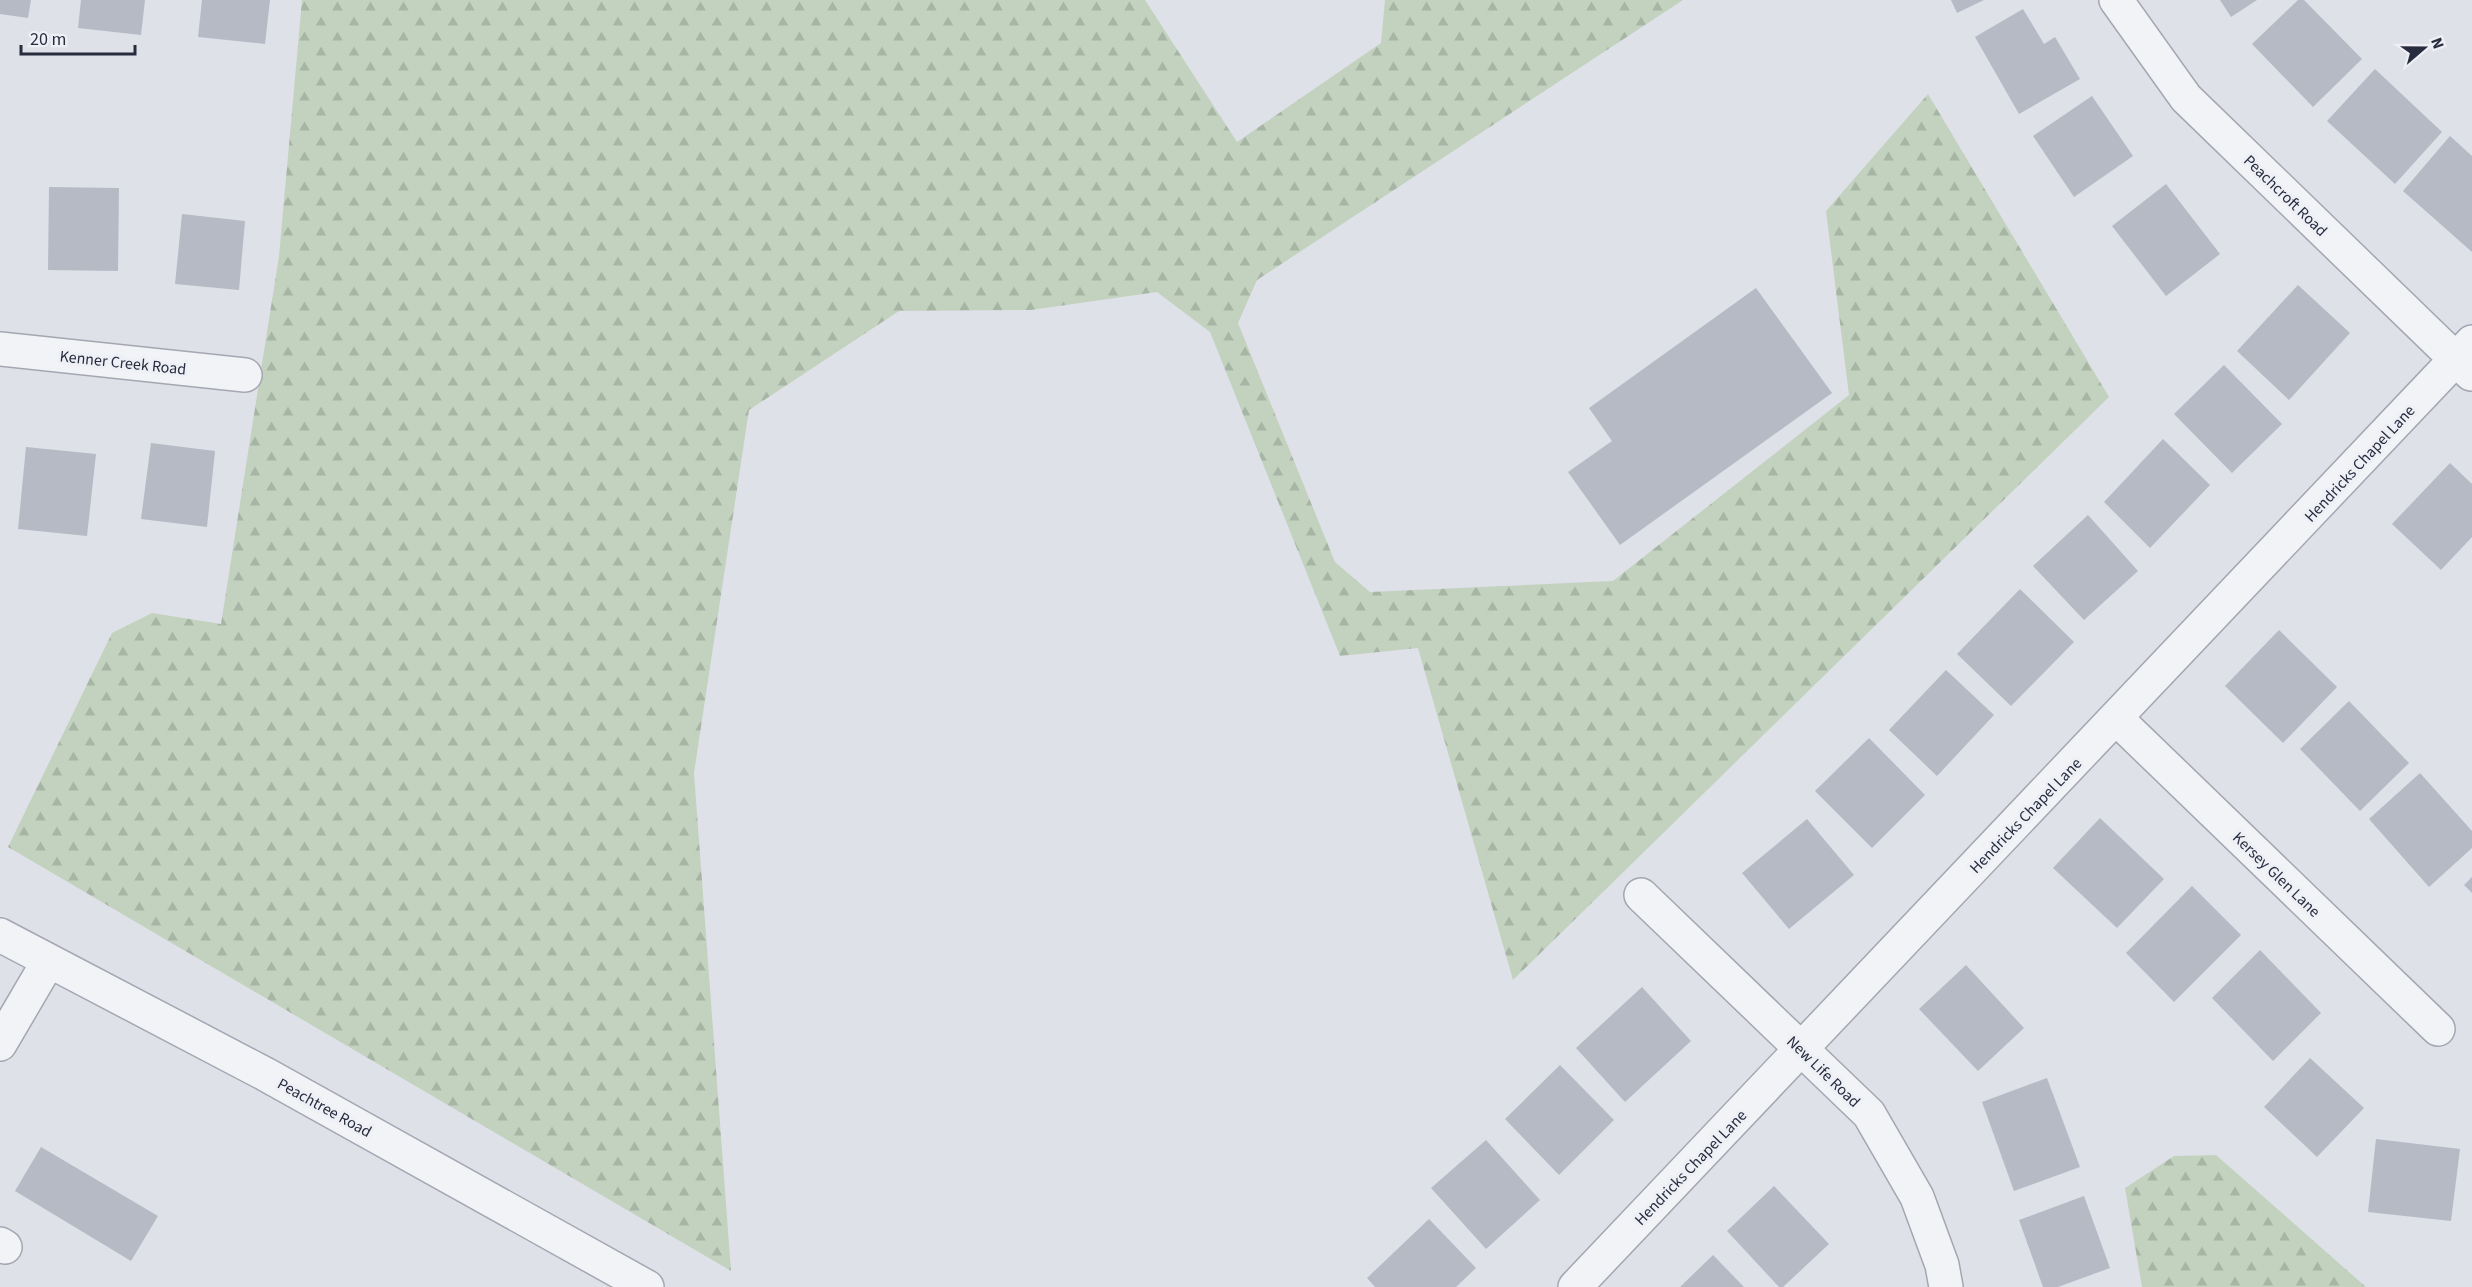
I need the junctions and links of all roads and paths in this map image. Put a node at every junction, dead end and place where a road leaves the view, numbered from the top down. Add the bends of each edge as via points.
1 (2116, 0) edge
2 (0, 349) edge
3 (2467, 359) edge
4 (245, 375) dead end
5 (2116, 718) junction
6 (1641, 896) dead end
7 (0, 934) edge
8 (48, 962) junction
9 (2438, 1029) dead end
10 (0, 1044) edge
11 (1802, 1049) junction
12 (647, 1287) edge
13 (1575, 1287) edge
14 (1946, 1287) edge

1 - 3 street, Peachcroft Road via 2186,98
2 - 4 street, Kenner Creek Road
3 - 5 street, Hendricks Chapel Lane
5 - 9 street, Kersey Glen Lane
5 - 11 street, Hendricks Chapel Lane
6 - 11 street, New Life Road
7 - 8 street, Peachtree Road
8 - 10 street
8 - 12 street, Peachtree Road via 266,1074
11 - 13 street, Hendricks Chapel Lane
11 - 14 street, New Life Road via 1869,1114 1917,1197

